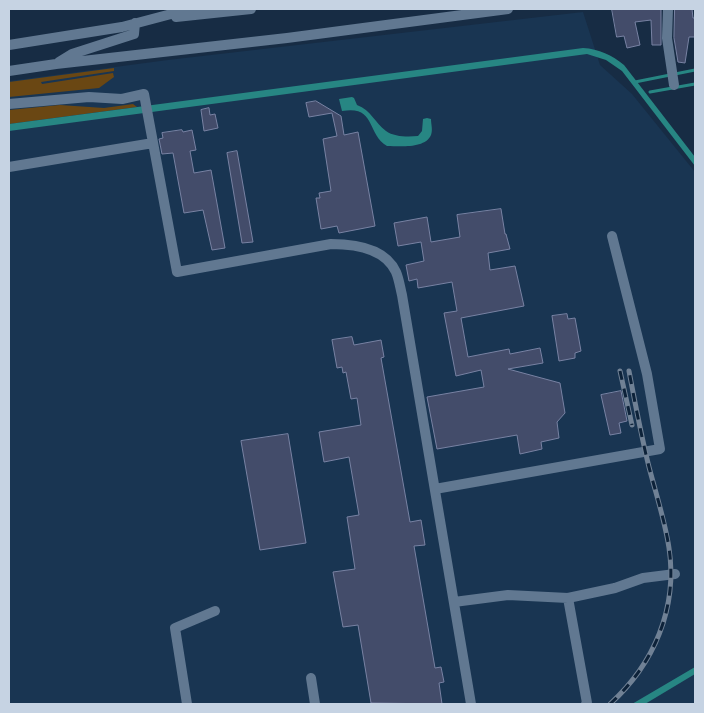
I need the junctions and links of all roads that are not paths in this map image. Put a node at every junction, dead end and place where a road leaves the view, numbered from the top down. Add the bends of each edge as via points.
1 (190, 9) edge
2 (251, 9) edge
3 (508, 9) edge
4 (668, 9) edge
5 (471, 11) edge
6 (160, 18) junction
7 (135, 24) junction
8 (9, 45) edge
9 (56, 64) junction
10 (9, 71) edge
11 (674, 85) dead end
12 (9, 104) edge
13 (153, 143) junction
14 (9, 167) edge
15 (612, 236) dead end
16 (435, 488) junction
17 (675, 574) dead end
18 (568, 598) junction
19 (454, 602) junction
20 (215, 611) dead end
21 (311, 678) dead end
22 (186, 704) edge
23 (315, 704) edge
24 (471, 704) edge
25 (586, 704) edge

1 - 6 street
2 - 6 street
3 - 5 street
4 - 11 street via 667,38
5 - 9 street via 287,38
6 - 7 street
7 - 8 street
7 - 9 street via 134,34 72,54
9 - 10 street
12 - 13 street via 89,97 122,99 144,94
13 - 14 street
13 - 16 street via 177,272 331,244 351,244 370,249 386,259 396,272 402,295
15 - 16 street via 647,374 660,449
16 - 19 street
17 - 18 street via 643,578
18 - 19 street via 508,595
18 - 25 street
19 - 24 street
20 - 22 street via 175,628
21 - 23 street

